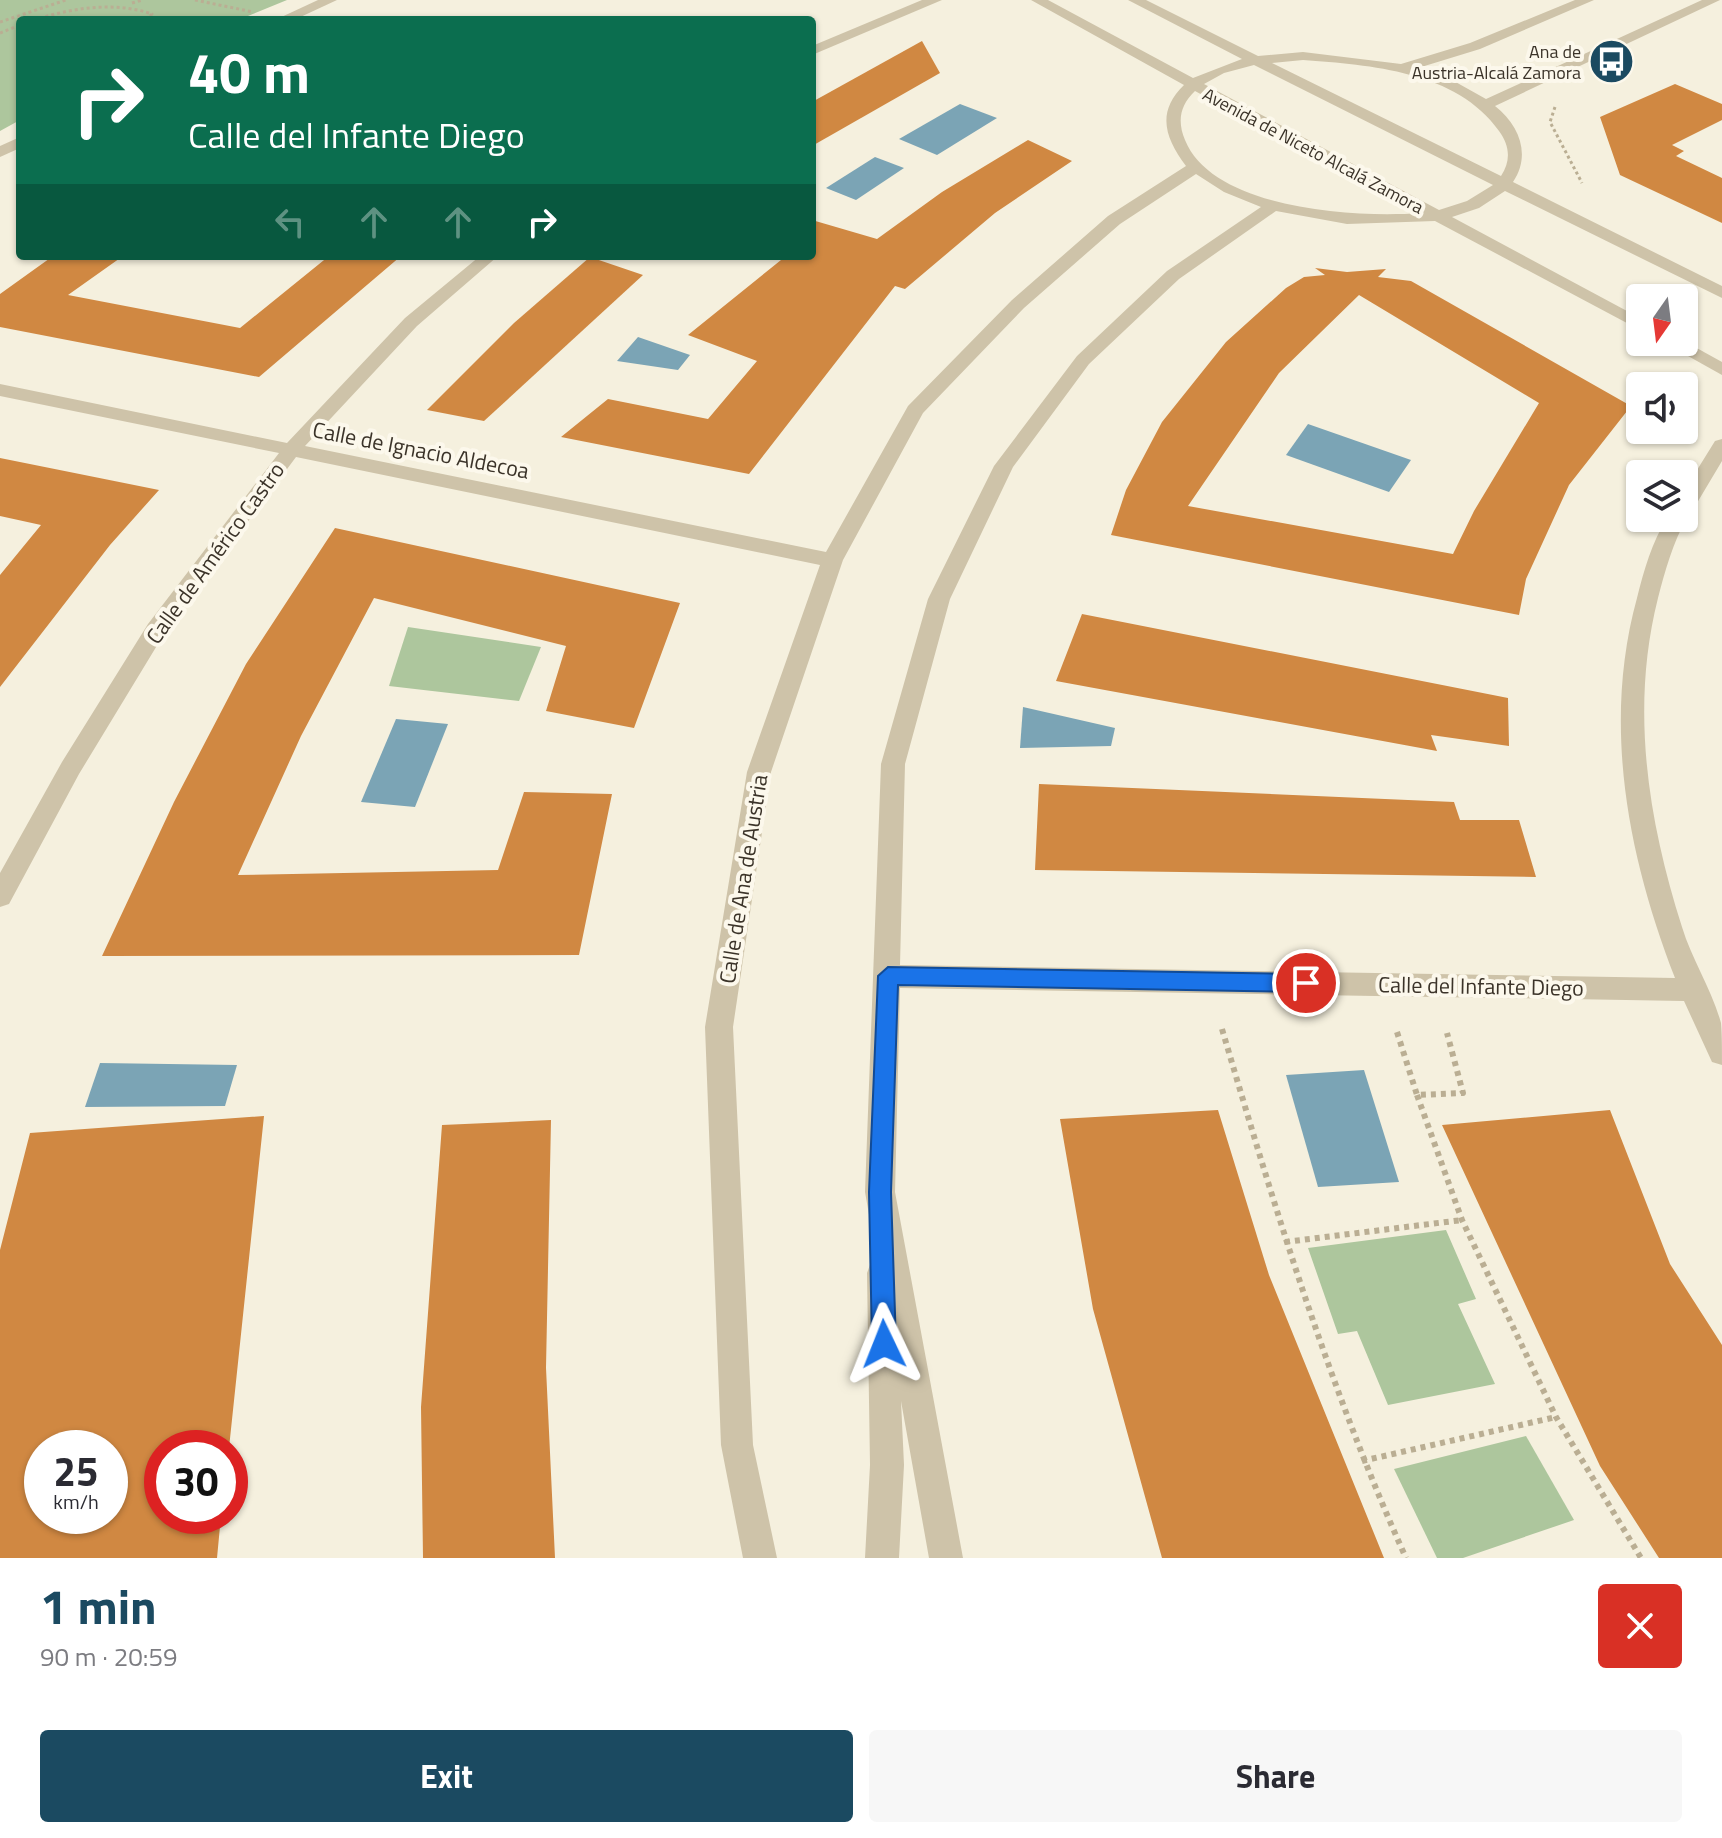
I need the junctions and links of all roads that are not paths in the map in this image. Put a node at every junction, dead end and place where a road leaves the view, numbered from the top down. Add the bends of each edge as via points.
1 (330, 0) edge
2 (935, 0) edge
3 (1038, 0) edge
4 (1135, 0) edge
5 (1587, 0) edge
6 (1713, 0) edge
7 (292, 16) edge
8 (816, 49) edge
9 (1255, 60) junction
10 (1404, 68) junction
11 (1190, 85) junction
12 (1485, 105) junction
13 (1195, 167) junction
14 (1503, 186) junction
15 (1273, 206) junction
16 (1437, 216) junction
17 (485, 260) edge
18 (1722, 293) edge
19 (1626, 317) edge
20 (1698, 356) edge
21 (1722, 369) edge
22 (0, 390) edge
23 (1722, 445) edge
24 (292, 449) junction
25 (1698, 485) edge
26 (1672, 532) edge
27 (832, 560) junction
28 (0, 897) edge
29 (888, 976) junction
30 (1689, 990) junction
31 (1722, 1053) edge
32 (880, 1192) junction
33 (760, 1558) edge
34 (882, 1558) edge
35 (946, 1558) edge

1 - 7 street
2 - 8 street
3 - 11 street, Avenida de Niceto Alcalá Zamora
4 - 9 street
5 - 10 street via 1475,46
6 - 12 street
9 - 10 street, Avenida de Niceto Alcalá Zamora via 1341,58
9 - 11 street, Avenida de Niceto Alcalá Zamora
9 - 14 street
10 - 12 street, Avenida de Niceto Alcalá Zamora via 1449,84
11 - 13 street, Avenida de Niceto Alcalá Zamora via 1175,103 1170,123 1176,145
11 - 16 street, Avenida de Niceto Alcalá Zamora
12 - 14 street, Avenida de Niceto Alcalá Zamora via 1516,146 1515,166
13 - 15 street, Avenida de Niceto Alcalá Zamora via 1228,189
13 - 27 street, Calle de Ana de Austria via 1114,220 1018,304 915,410
14 - 16 street, Avenida de Niceto Alcalá Zamora via 1476,204
14 - 18 street
15 - 16 street, Avenida de Niceto Alcalá Zamora via 1326,218 1384,222
15 - 29 street via 1173,275 1083,360 1004,466 939,599 893,764
16 - 19 street, Avenida de Niceto Alcalá Zamora
17 - 24 street, Calle de Américo Castro via 411,322
20 - 21 street
22 - 24 street, Calle de Ignacio Aldecoa
23 - 25 street
24 - 27 street, Calle de Ignacio Aldecoa
24 - 28 street, Calle de Américo Castro via 156,629 70,768
26 - 30 street via 1640,614 1630,718 1644,842
27 - 33 street, Calle de Ana de Austria via 759,772 719,1027 737,1445
29 - 30 street, Calle del Infante Diego
29 - 32 street
30 - 31 street
32 - 34 street via 887,1465
32 - 35 street

